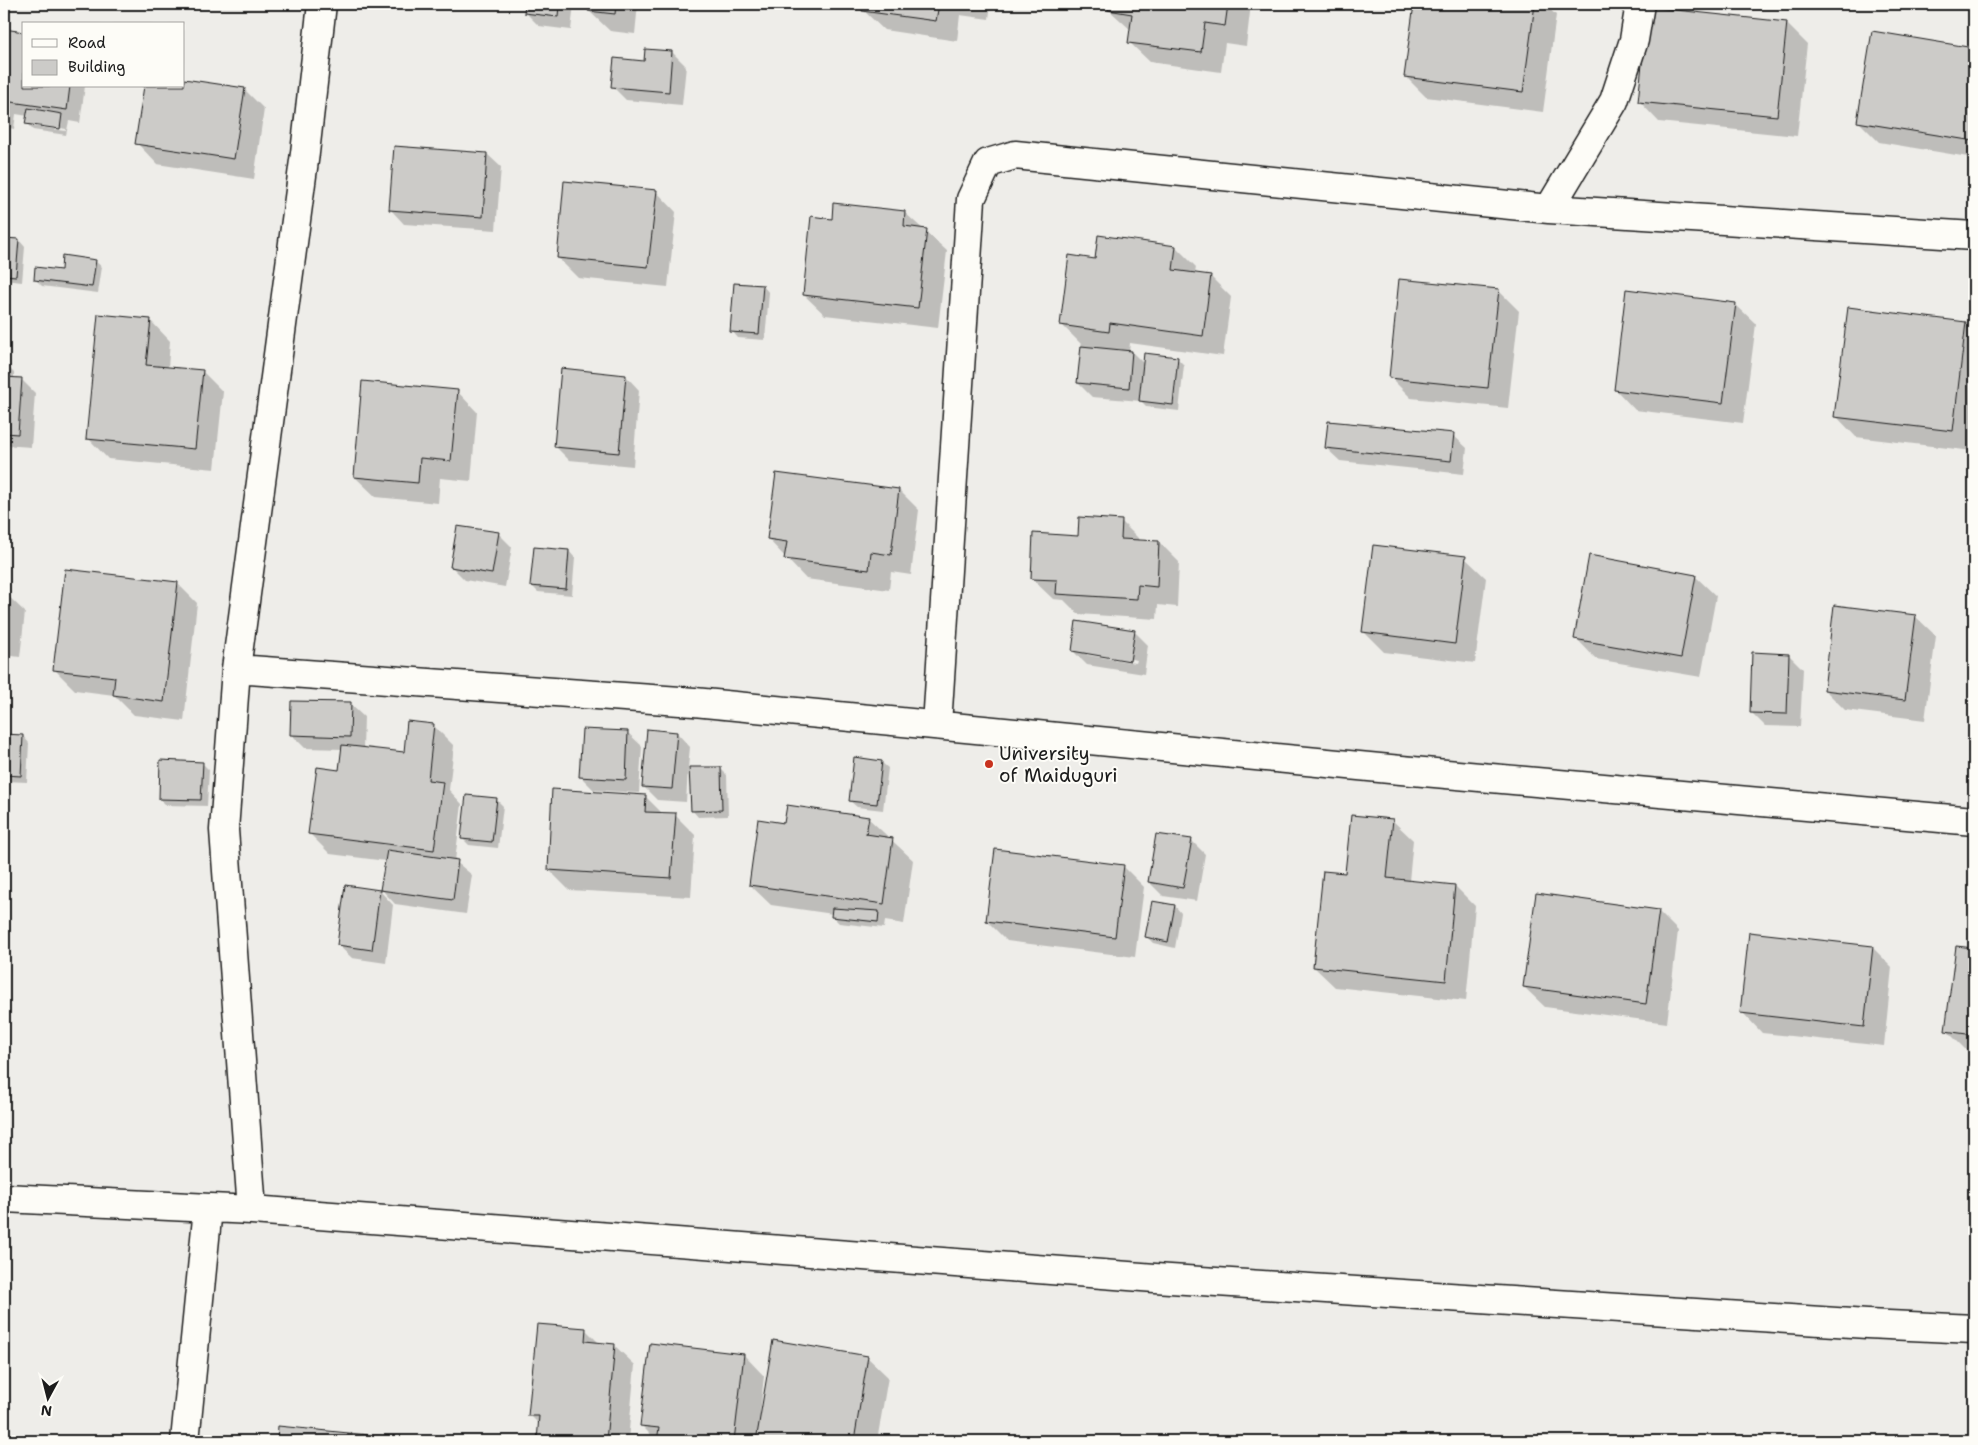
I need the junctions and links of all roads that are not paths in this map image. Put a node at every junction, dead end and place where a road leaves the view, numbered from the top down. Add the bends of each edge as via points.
1 (322, 4) edge
2 (1640, 4) edge
3 (1549, 209) junction
4 (1974, 236) edge
5 (236, 669) junction
6 (936, 725) junction
7 (1974, 821) edge
8 (4, 1198) edge
9 (208, 1208) junction
10 (252, 1210) junction
11 (1974, 1329) edge
12 (185, 1441) edge

1 - 5 street
2 - 3 street via 1634,40 1614,101
3 - 4 street
3 - 6 street via 1015,155 988,163 971,199
5 - 6 street via 694,702
5 - 10 street via 224,830
6 - 7 street
8 - 9 street
9 - 10 street
9 - 12 street
10 - 11 street via 1155,1278

